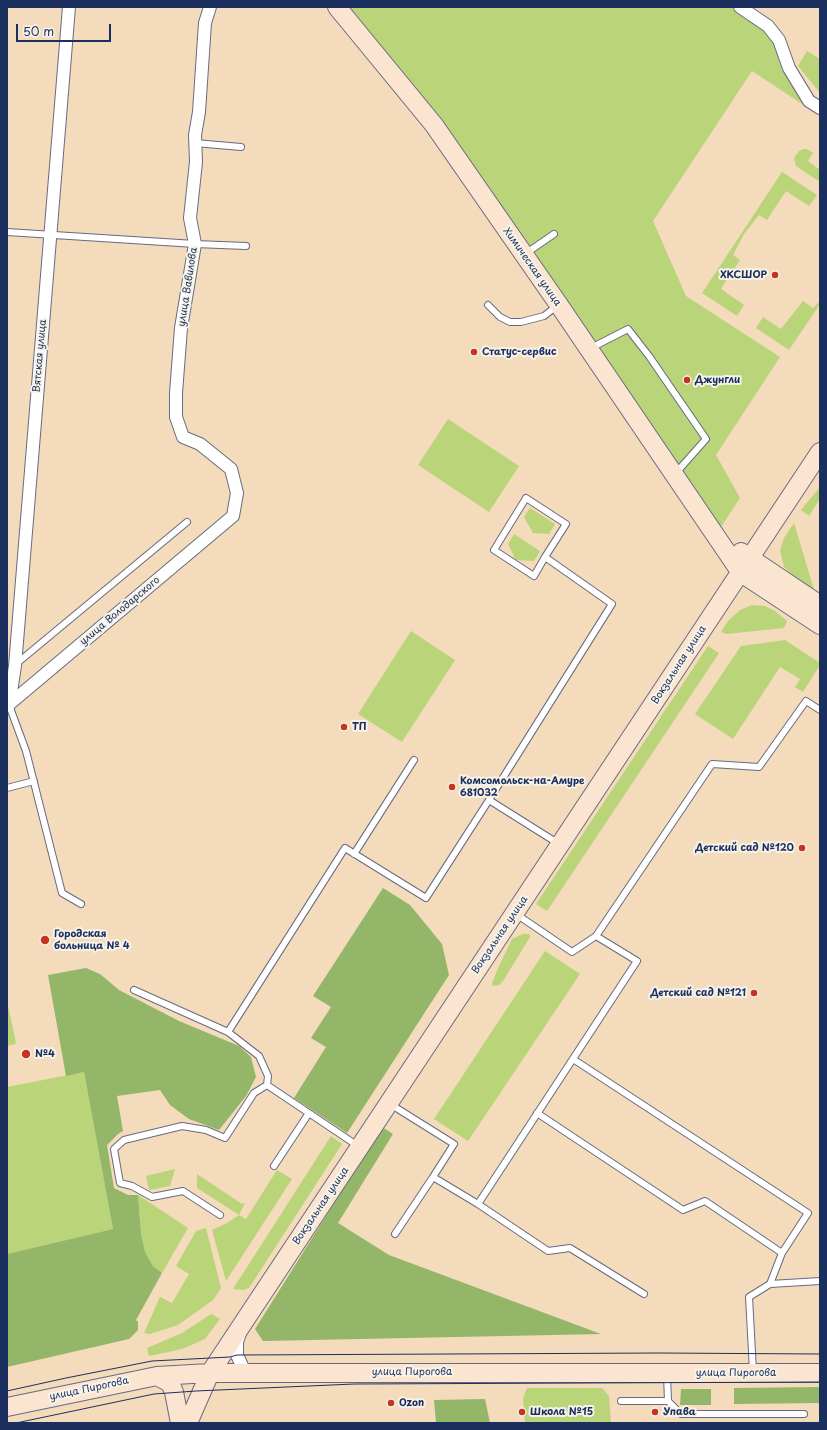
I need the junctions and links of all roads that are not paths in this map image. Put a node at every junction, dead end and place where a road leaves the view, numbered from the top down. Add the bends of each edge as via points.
1 (69, 7) edge
2 (210, 7) edge
3 (337, 7) edge
4 (740, 7) edge
5 (820, 108) edge
6 (195, 143) junction
7 (241, 147) dead end
8 (7, 232) edge
9 (554, 234) dead end
10 (50, 236) junction
11 (195, 244) junction
12 (246, 246) dead end
13 (524, 255) junction
14 (558, 304) junction
15 (488, 305) dead end
16 (588, 349) junction
17 (820, 452) edge
18 (674, 475) junction
19 (233, 516) joint
20 (187, 522) dead end
21 (545, 557) junction
22 (745, 566) junction
23 (820, 605) edge
24 (820, 625) edge
25 (15, 666) junction
26 (8, 704) edge
27 (820, 710) edge
28 (414, 760) dead end
29 (34, 781) junction
30 (7, 788) edge
31 (489, 800) junction
32 (560, 845) junction
33 (354, 854) junction
34 (81, 904) dead end
35 (515, 913) junction
36 (596, 936) junction
37 (134, 990) dead end
38 (228, 1032) junction
39 (572, 1059) junction
40 (267, 1085) junction
41 (389, 1103) junction
42 (309, 1113) junction
43 (537, 1113) junction
44 (360, 1147) junction
45 (274, 1166) dead end
46 (433, 1176) junction
47 (478, 1204) junction
48 (220, 1215) dead end
49 (395, 1234) dead end
50 (782, 1253) junction
51 (820, 1281) edge
52 (770, 1284) junction
53 (644, 1294) dead end
54 (244, 1321) junction
55 (210, 1373) junction
56 (252, 1373) junction
57 (667, 1373) junction
58 (754, 1373) junction
59 (820, 1373) edge
60 (157, 1376) junction
61 (621, 1401) dead end
62 (668, 1401) junction
63 (7, 1407) edge
64 (804, 1414) dead end
65 (180, 1423) edge
66 (188, 1423) edge

1 - 10 street, Вятская улица
2 - 6 street, улица Вавилова via 205,23
3 - 13 main road, Химическая улица via 434,125
4 - 5 street via 768,26 779,40 789,68 809,100
6 - 7 lane
6 - 11 street, улица Вавилова via 196,162 190,218
8 - 10 lane
9 - 13 lane
10 - 11 lane
10 - 25 street, Вятская улица
11 - 12 lane
11 - 19 street, улица Вавилова via 181,328 176,417 183,437 200,444 231,469 237,493
13 - 14 main road, Химическая улица
14 - 15 lane via 544,316 521,322 510,322 500,317
14 - 16 main road, Химическая улица
16 - 18 main road, Химическая улица
16 - 18 lane via 628,329 702,433 706,439
17 - 22 main road, Вокзальная улица
18 - 22 main road, Химическая улица via 715,536
19 - 26 street, улица Володарского
20 - 25 lane
21 - 21 lane via 534,576 494,550 526,498 566,524
21 - 31 lane via 612,604
22 - 23 main road
22 - 24 main road
22 - 32 main road, Вокзальная улица
25 - 26 street, Вятская улица
26 - 29 lane via 26,751
27 - 36 lane via 806,701 759,768 712,764
28 - 33 lane
29 - 30 lane
29 - 34 lane via 62,893
31 - 32 lane
31 - 33 lane via 426,898
32 - 35 main road, Вокзальная улица
33 - 38 lane via 345,848
35 - 36 lane via 572,952
35 - 41 main road, Вокзальная улица
36 - 39 lane via 637,961
37 - 38 lane
38 - 40 lane via 259,1056 268,1076
39 - 43 lane
39 - 50 lane via 808,1213
40 - 42 lane
40 - 48 lane via 254,1093 225,1138 206,1130 182,1126 124,1140 114,1149 120,1183 132,1186 152,1197 183,1190
41 - 44 main road, Вокзальная улица
41 - 46 lane via 454,1144
42 - 44 lane
42 - 45 lane
43 - 47 lane
43 - 50 lane via 683,1210 705,1201
44 - 54 main road, Вокзальная улица
46 - 47 lane
46 - 49 lane
47 - 53 lane via 548,1251 570,1248
50 - 52 lane
51 - 52 lane
52 - 58 lane via 749,1297
54 - 55 main road, Вокзальная улица
54 - 56 street via 237,1342 237,1355 243,1368
55 - 56 main road, улица Пирогова
55 - 60 main road, улица Пирогова
55 - 66 main road, Вокзальная улица
56 - 57 main road, улица Пирогова
57 - 58 main road, улица Пирогова
57 - 62 lane
58 - 59 main road, улица Пирогова
60 - 63 main road, улица Пирогова
60 - 65 main road via 170,1383
61 - 62 lane
62 - 64 lane via 681,1414

